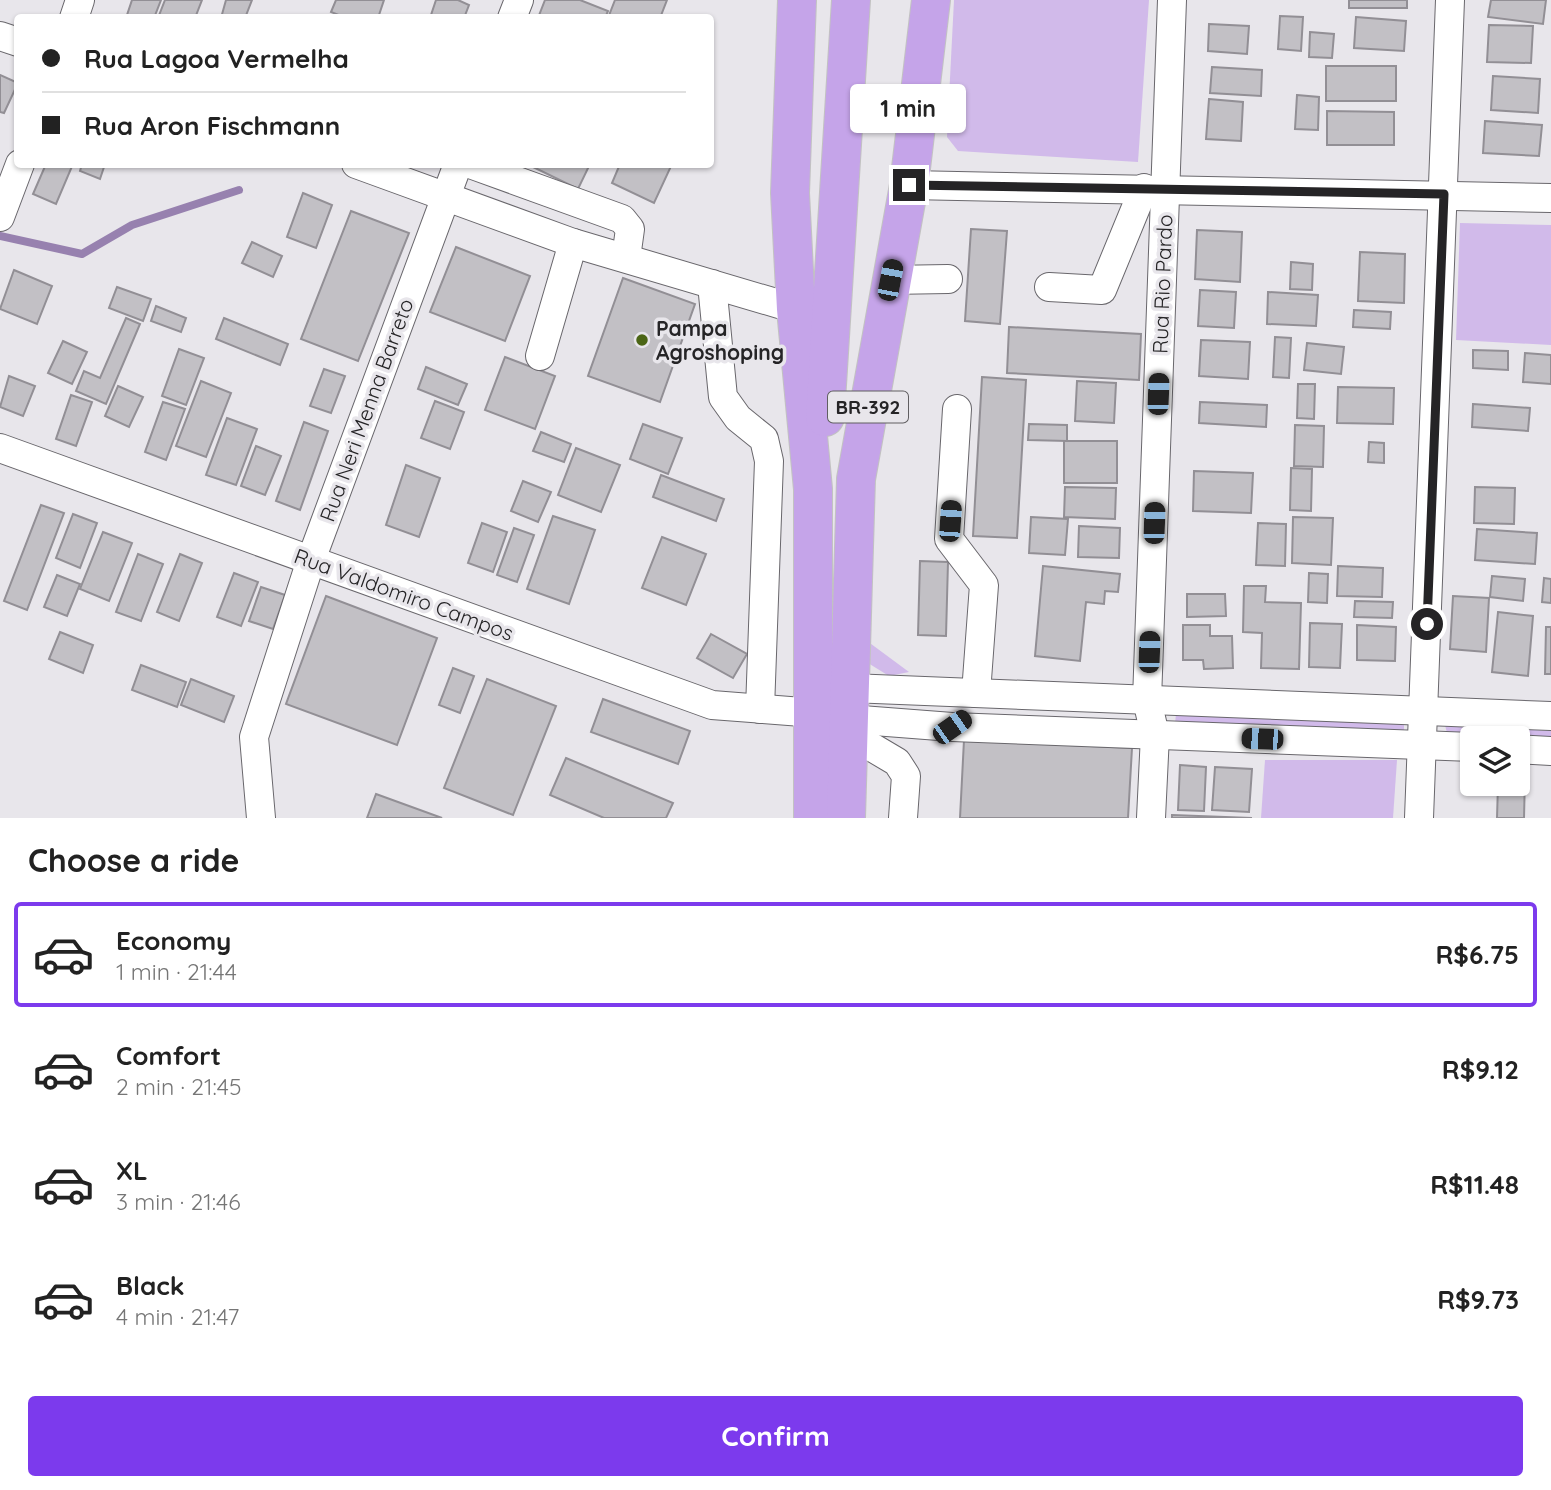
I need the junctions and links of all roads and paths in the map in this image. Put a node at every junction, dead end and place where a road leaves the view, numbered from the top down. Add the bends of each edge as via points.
1 (797, 0) edge
2 (850, 0) edge
3 (931, 0) edge
4 (1172, 0) edge
5 (1450, 0) edge
6 (18, 168) edge
7 (367, 168) edge
8 (456, 168) edge
9 (481, 168) edge
10 (909, 185) junction
11 (1155, 188) junction
12 (1444, 194) junction
13 (445, 197) junction
14 (1551, 198) edge
15 (0, 217) edge
16 (573, 243) junction
17 (626, 258) junction
18 (947, 279) dead end
19 (890, 280) junction
20 (712, 284) junction
21 (1049, 287) dead end
22 (796, 309) junction
23 (540, 356) dead end
24 (957, 409) dead end
25 (0, 448) edge
26 (311, 560) junction
27 (814, 604) junction
28 (987, 694) junction
29 (1147, 700) junction
30 (760, 709) junction
31 (1424, 711) junction
32 (840, 713) junction
33 (1551, 716) edge
34 (952, 727) junction
35 (1155, 735) junction
36 (1422, 746) junction
37 (1460, 747) edge
38 (1530, 750) edge
39 (1551, 751) edge
40 (261, 818) edge
41 (813, 818) edge
42 (846, 818) edge
43 (903, 818) edge
44 (1151, 818) edge
45 (1419, 818) edge

1 - 22 highway, BR-392 via 790,193
2 - 27 highway, BR-392 / BR-392
3 - 10 highway, BR-392
4 - 11 street, Rua Rio Pardo
5 - 12 street
6 - 15 street
7 - 13 street
8 - 13 street, Rua Neri Menna Barreto
9 - 17 street via 622,219 630,229
10 - 11 street
10 - 19 highway, BR-392
11 - 12 street
11 - 21 street via 1102,290
11 - 29 street, Rua Rio Pardo
12 - 14 street
12 - 31 street
13 - 16 street
13 - 26 street, Rua Neri Menna Barreto
16 - 17 street
16 - 23 street
17 - 20 street
18 - 19 street
19 - 32 highway, BR-392 via 856,479
20 - 22 street
20 - 30 street via 723,397 738,418 764,439 769,461
22 - 27 highway, BR-392 via 813,489
24 - 28 street via 949,539 984,585
25 - 26 street, Rua Valdomiro Campos
26 - 30 street, Rua Valdomiro Campos via 712,705
26 - 40 street, Rua Neri Menna Barreto via 254,737
27 - 32 highway, BR-392
28 - 29 street
28 - 32 street
28 - 34 street
29 - 31 street
29 - 35 street, Rua Rio Pardo
30 - 32 street, Rua Valdomiro Campos
31 - 33 street
31 - 36 street
32 - 34 street
32 - 41 highway, BR-392
32 - 42 highway, BR-392
32 - 43 street via 897,762 906,776
34 - 35 street
35 - 36 street
35 - 44 street, Rua Rio Pardo
36 - 37 street
36 - 45 street
38 - 39 street

